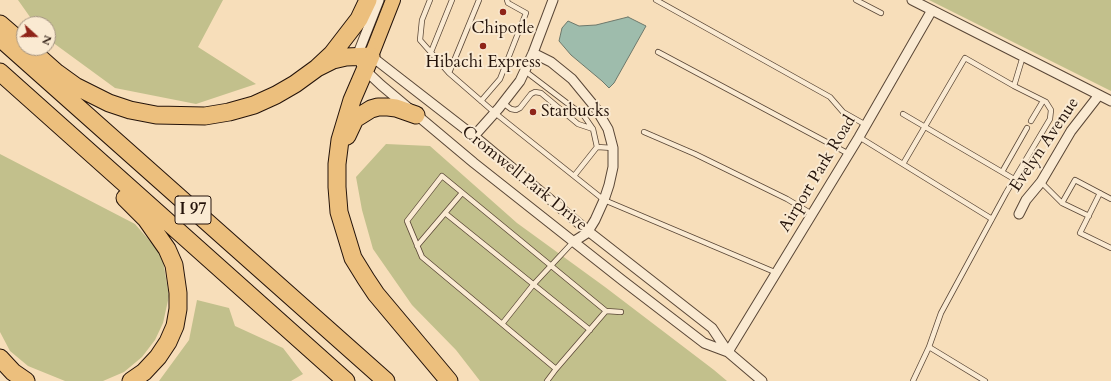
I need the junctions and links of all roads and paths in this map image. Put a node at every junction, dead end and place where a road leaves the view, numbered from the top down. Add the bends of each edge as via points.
1 (368, 0) edge
2 (379, 0) edge
3 (393, 0) edge
4 (430, 0) edge
5 (452, 0) edge
6 (479, 0) edge
7 (507, 0) edge
8 (553, 0) edge
9 (656, 0) edge
10 (856, 0) edge
11 (912, 0) edge
12 (932, 10) junction
13 (881, 13) dead end
14 (0, 24) edge
15 (16, 37) edge
16 (0, 38) edge
17 (431, 52) junction
18 (658, 52) dead end
19 (533, 53) junction
20 (37, 56) edge
21 (1022, 56) junction
22 (364, 60) junction
23 (317, 68) junction
24 (524, 71) junction
25 (0, 73) edge
26 (449, 73) junction
27 (1014, 86) junction
28 (1099, 95) junction
29 (481, 101) junction
30 (1043, 101) junction
31 (1111, 101) edge
32 (503, 103) junction
33 (495, 113) junction
34 (903, 114) dead end
35 (416, 115) junction
36 (1031, 120) dead end
37 (866, 125) junction
38 (925, 127) junction
39 (1027, 128) dead end
40 (593, 129) junction
41 (644, 132) dead end
42 (474, 136) junction
43 (859, 137) junction
44 (597, 146) junction
45 (613, 148) junction
46 (849, 154) junction
47 (337, 164) junction
48 (903, 164) junction
49 (1002, 172) junction
50 (574, 176) junction
51 (1014, 179) junction
52 (1041, 182) junction
53 (462, 193) junction
54 (1100, 193) junction
55 (1111, 199) edge
56 (604, 200) junction
57 (1062, 202) junction
58 (445, 213) junction
59 (812, 214) junction
60 (1019, 214) dead end
61 (1089, 216) junction
62 (992, 219) junction
63 (588, 231) junction
64 (572, 242) junction
65 (417, 246) junction
66 (1111, 248) edge
67 (551, 265) junction
68 (777, 273) junction
69 (533, 285) junction
70 (606, 311) junction
71 (621, 312) dead end
72 (502, 324) junction
73 (590, 330) junction
74 (929, 347) junction
75 (728, 352) junction
76 (0, 358) edge
77 (556, 369) junction
78 (26, 381) edge
79 (131, 381) edge
80 (346, 381) edge
81 (386, 381) edge
82 (449, 381) edge
83 (547, 381) edge
84 (762, 381) edge
85 (913, 381) edge
86 (985, 381) edge

1 - 23 highway via 359,19 332,54
2 - 22 street
3 - 22 main road
4 - 17 lane via 422,20 420,40
5 - 17 lane
6 - 26 lane
7 - 29 lane via 526,13 500,79
8 - 19 street
9 - 37 lane via 830,97 843,112
10 - 13 lane
11 - 12 street
12 - 21 street
12 - 37 street, Airport Park Road
14 - 15 highway
16 - 81 highway, I 97
17 - 26 lane
18 - 46 lane
19 - 24 street
19 - 45 street via 551,62 572,79 595,106 608,129
20 - 23 highway via 86,92 130,110 156,115 205,116 254,105 295,84
21 - 27 lane
21 - 28 street
22 - 23 highway via 333,60
22 - 35 street, Cromwell Park Drive via 381,85
22 - 42 street, Cromwell Park Drive
22 - 47 highway via 340,140
24 - 32 street via 520,81
24 - 40 lane via 584,116
25 - 79 highway via 146,219 167,249 174,265 178,293 175,326 158,357
25 - 80 highway, I 97
26 - 29 lane
27 - 30 lane
27 - 38 lane via 965,58
28 - 31 street
28 - 52 street, Evelyn Avenue via 1072,131
29 - 33 lane
30 - 36 lane
30 - 51 lane via 1051,110 1050,119
32 - 33 street
32 - 40 lane via 516,110 531,94 541,93 578,124
33 - 42 street
33 - 50 lane
34 - 38 lane
35 - 47 highway via 388,107 378,107 363,113 350,128
35 - 64 street, Cromwell Park Drive
37 - 43 street, Airport Park Road
38 - 48 lane
38 - 49 lane
39 - 49 lane
40 - 44 lane
41 - 59 lane via 695,154
42 - 63 street, Cromwell Park Drive
43 - 46 street, Airport Park Road
43 - 48 lane
44 - 45 lane
44 - 50 lane
45 - 56 street via 613,167
46 - 59 street, Airport Park Road
47 - 82 highway via 339,212 353,258 376,294
48 - 62 lane
49 - 51 lane
50 - 56 lane
51 - 62 lane
52 - 57 lane
52 - 60 street, Evelyn Avenue via 1026,200
53 - 58 lane
53 - 65 lane via 442,176 407,221
53 - 67 lane
54 - 55 lane
54 - 57 lane via 1075,180
54 - 61 lane
56 - 63 street
56 - 68 lane
57 - 61 lane
58 - 65 lane
58 - 69 lane
59 - 68 street, Airport Park Road
61 - 66 lane via 1080,233
62 - 74 lane via 941,313
63 - 64 street
63 - 75 street, Cromwell Park Drive via 712,328
64 - 67 lane
64 - 75 street, Cromwell Park Drive via 704,343
65 - 72 lane via 422,257
67 - 69 lane
67 - 70 lane
68 - 75 street, Airport Park Road
69 - 72 lane
69 - 73 lane
70 - 71 lane
70 - 73 lane
72 - 77 lane
73 - 77 lane
74 - 85 lane
74 - 86 lane
75 - 84 street, Cromwell Park Drive
76 - 78 highway
77 - 83 lane

